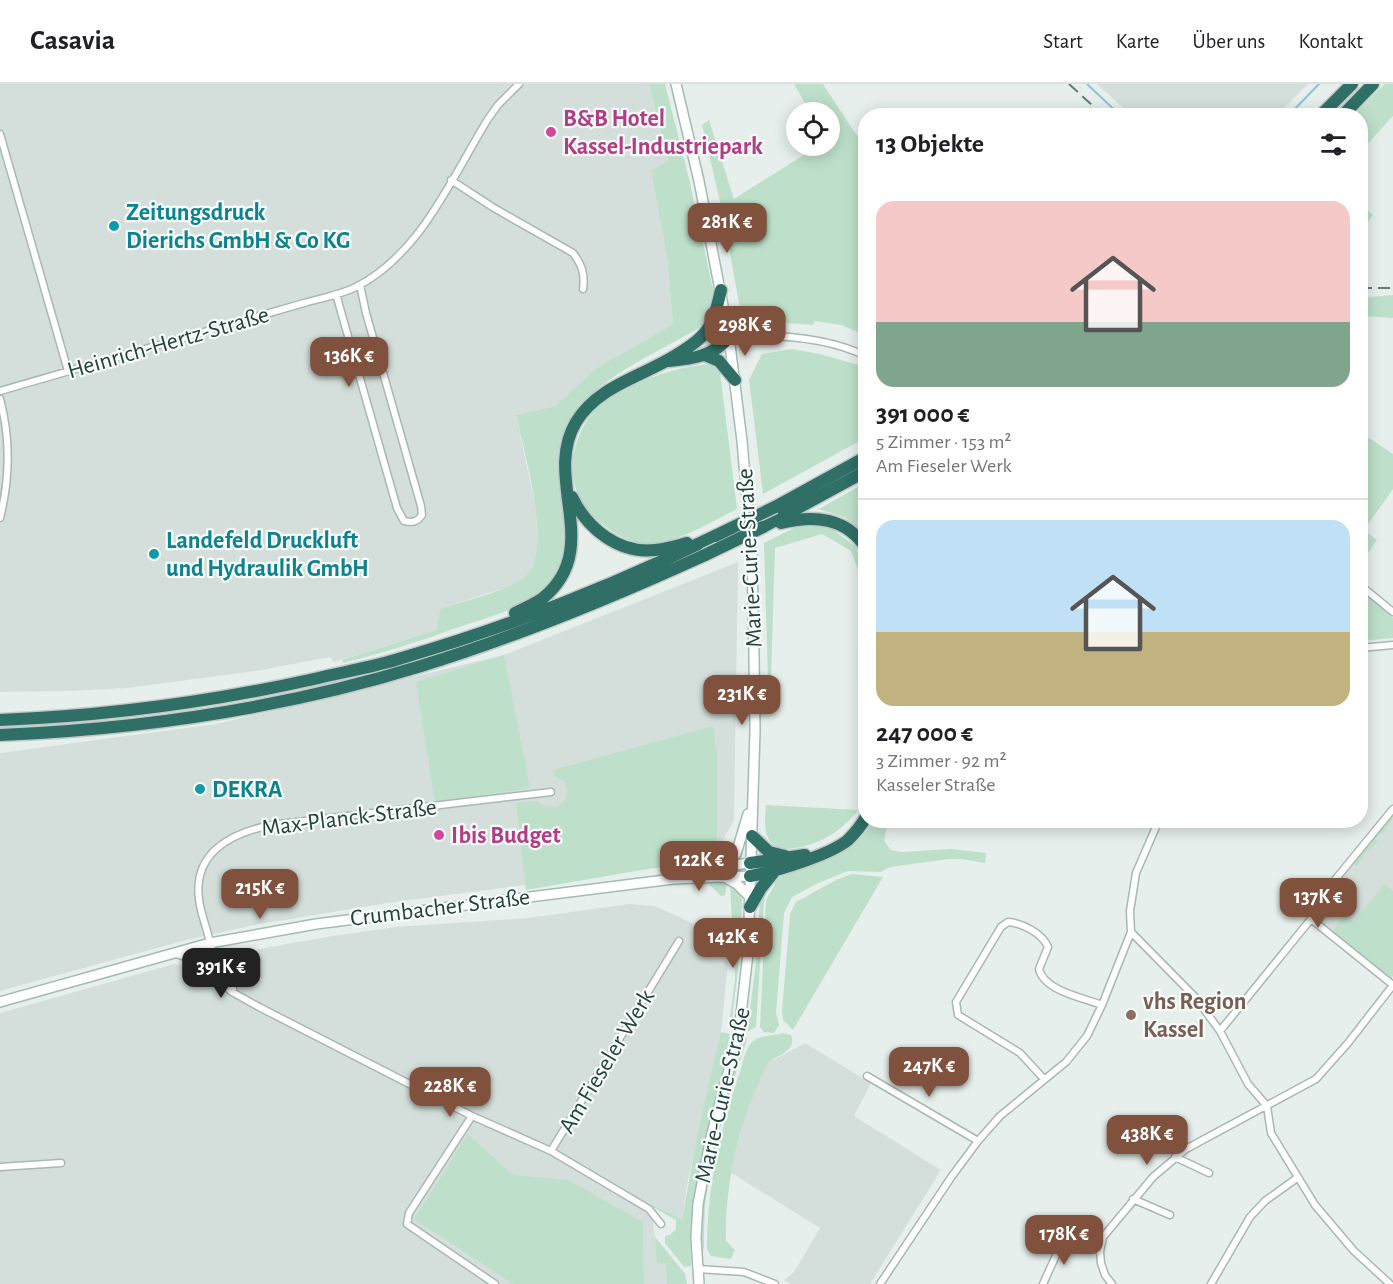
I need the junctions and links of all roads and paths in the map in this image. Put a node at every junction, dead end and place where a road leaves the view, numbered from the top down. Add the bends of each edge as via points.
1 (519, 84) edge
2 (676, 84) edge
3 (1352, 84) edge
4 (1373, 84) edge
5 (1328, 108) edge
6 (1350, 108) edge
7 (0, 134) edge
8 (451, 180) junction
9 (360, 285) junction
10 (583, 289) dead end
11 (721, 290) junction
12 (336, 294) junction
13 (729, 337) junction
14 (694, 344) junction
15 (858, 353) edge
16 (705, 355) junction
17 (668, 362) junction
18 (68, 371) junction
19 (735, 380) junction
20 (0, 392) edge
21 (0, 399) edge
22 (858, 461) edge
23 (858, 475) edge
24 (566, 482) junction
25 (0, 518) edge
26 (771, 524) junction
27 (708, 539) junction
28 (858, 540) edge
29 (1368, 592) edge
30 (1393, 612) edge
31 (457, 641) junction
32 (1393, 645) edge
33 (1368, 647) edge
34 (0, 720) edge
35 (0, 735) edge
36 (550, 792) dead end
37 (752, 797) junction
38 (1393, 809) edge
39 (858, 828) edge
40 (1156, 828) edge
41 (752, 836) junction
42 (819, 854) junction
43 (789, 857) junction
44 (719, 867) junction
45 (750, 870) junction
46 (773, 873) junction
47 (724, 878) junction
48 (673, 879) junction
49 (750, 902) junction
50 (1311, 919) junction
51 (1131, 932) junction
52 (679, 941) dead end
53 (210, 943) junction
54 (175, 954) junction
55 (212, 973) junction
56 (1393, 985) edge
57 (0, 1002) edge
58 (249, 1002) junction
59 (1102, 1005) junction
60 (1220, 1031) junction
61 (867, 1076) dead end
62 (1044, 1079) junction
63 (1267, 1106) junction
64 (472, 1116) junction
65 (978, 1141) junction
66 (551, 1151) junction
67 (1175, 1157) junction
68 (61, 1163) dead end
69 (0, 1167) edge
70 (1209, 1173) dead end
71 (1297, 1178) junction
72 (1133, 1199) junction
73 (1170, 1215) dead end
74 (661, 1224) dead end
75 (1061, 1237) dead end
76 (698, 1269) junction
77 (495, 1284) edge
78 (699, 1284) edge
79 (775, 1284) edge
80 (880, 1284) edge
81 (1044, 1284) edge
82 (1113, 1284) edge
83 (1211, 1284) edge
84 (1390, 1284) edge

1 - 8 street, Heinrich-Hertz-Straße via 488,119
2 - 11 main road, Marie-Curie-Straße
3 - 5 highway
4 - 6 highway
7 - 18 street
8 - 9 street, Heinrich-Hertz-Straße via 409,244
8 - 10 street via 573,253 585,278
9 - 12 street, Heinrich-Hertz-Straße
9 - 12 street via 421,506 422,515 411,523 399,515
11 - 13 main road, Marie-Curie-Straße
11 - 14 highway via 710,326
12 - 18 street, Heinrich-Hertz-Straße
13 - 14 highway
13 - 15 street via 803,339
13 - 16 highway
13 - 19 main road, Marie-Curie-Straße
14 - 17 highway
16 - 17 highway
16 - 19 highway via 719,361
17 - 24 highway via 614,386 587,407 576,422 565,451
18 - 20 street, Heinrich-Hertz-Straße
19 - 37 main road, Marie-Curie-Straße via 752,557
21 - 25 street via 9,469
22 - 27 highway, bridge
23 - 26 highway
24 - 27 highway via 578,510 590,525 620,544 654,550
24 - 31 highway via 572,548 558,582 541,600
26 - 28 highway via 809,518 827,520
26 - 35 highway, bridge via 568,615 343,688 178,720
27 - 31 highway via 597,589
29 - 30 street
31 - 34 highway via 401,659 264,690 139,710
32 - 33 street
36 - 53 street, Max-Planck-Straße via 271,825 231,837 215,849 199,883 199,901
37 - 41 main road, Marie-Curie-Straße
37 - 44 main road via 736,854
38 - 50 street via 1325,892
39 - 42 highway via 846,841
40 - 51 street via 1136,873
41 - 43 highway via 769,852
41 - 45 main road, Marie-Curie-Straße
42 - 43 highway
42 - 46 highway
43 - 45 highway
44 - 45 main road, Crumbacher Straße
44 - 48 main road, Crumbacher Straße
45 - 46 highway
45 - 47 main road, Crumbacher Straße
45 - 49 main road, Marie-Curie-Straße
46 - 49 highway
47 - 48 main road, Crumbacher Straße
47 - 49 main road via 736,884
48 - 53 main road, Crumbacher Straße via 316,924
49 - 76 main road, Marie-Curie-Straße via 739,1032 698,1204
50 - 56 street
50 - 60 street
51 - 59 street
51 - 60 street via 1195,997
52 - 66 street, Am Fieseler Werk
53 - 54 main road, Crumbacher Straße
53 - 55 street via 207,957
53 - 58 street, Am Fieseler Werk via 228,984
54 - 55 street, Am Fieseler Werk via 194,960
54 - 57 main road, Crumbacher Straße
55 - 58 street, Am Fieseler Werk
56 - 63 street via 1321,1075
58 - 64 street, Am Fieseler Werk
59 - 62 street via 1080,1046
59 - 62 street via 1069,995 1044,980 1039,969 1048,947 1045,939 1017,923 1008,922 1001,927 956,1002 958,1014 1020,1053
60 - 63 street via 1248,1084
61 - 65 street
62 - 65 street via 1000,1116
63 - 67 street
63 - 71 street via 1271,1133
64 - 66 street, Am Fieseler Werk
64 - 77 street via 409,1213 407,1224
65 - 80 street
66 - 74 street, Am Fieseler Werk via 649,1209
67 - 70 street
67 - 72 street
68 - 69 street
71 - 83 street via 1250,1217
71 - 84 street via 1333,1228
72 - 73 street
72 - 82 street via 1108,1228 1101,1244 1101,1263
75 - 81 street
76 - 78 main road, Marie-Curie-Straße
76 - 79 street via 744,1272

